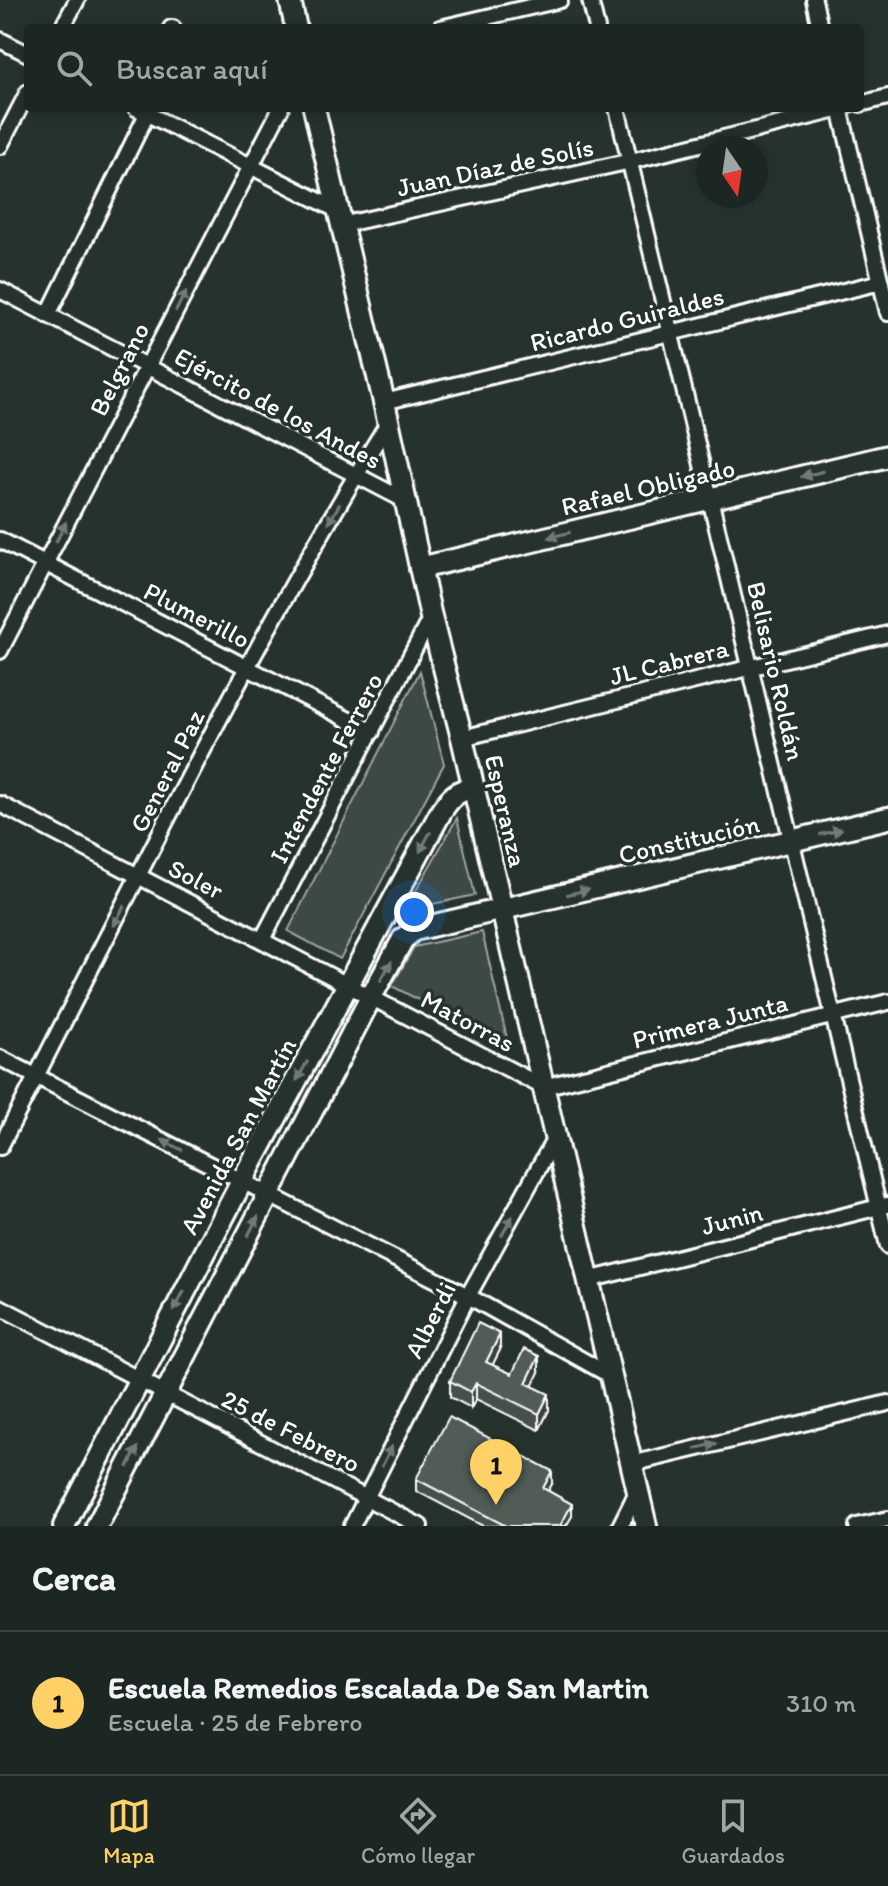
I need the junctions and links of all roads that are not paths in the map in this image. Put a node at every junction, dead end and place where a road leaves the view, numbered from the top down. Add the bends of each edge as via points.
1 (77, 0) edge
2 (290, 0) edge
3 (560, 0) edge
4 (590, 0) edge
5 (814, 0) edge
6 (64, 24) edge
7 (295, 24) edge
8 (457, 24) edge
9 (596, 24) edge
10 (819, 24) edge
11 (0, 40) edge
12 (24, 52) edge
13 (888, 97) edge
14 (24, 100) edge
15 (864, 103) edge
16 (143, 112) edge
17 (148, 112) edge
18 (279, 112) edge
19 (315, 112) edge
20 (618, 112) edge
21 (826, 112) edge
22 (843, 112) edge
23 (0, 146) edge
24 (631, 161) junction
25 (251, 166) junction
26 (339, 218) junction
27 (881, 282) junction
28 (0, 290) edge
29 (888, 313) edge
30 (48, 315) junction
31 (670, 333) junction
32 (147, 367) junction
33 (386, 413) junction
34 (888, 456) edge
35 (355, 476) junction
36 (710, 499) junction
37 (406, 501) junction
38 (0, 540) edge
39 (45, 564) junction
40 (420, 568) junction
41 (431, 617) junction
42 (888, 634) edge
43 (0, 651) edge
44 (750, 667) junction
45 (247, 668) junction
46 (372, 732) junction
47 (462, 738) junction
48 (474, 788) junction
49 (0, 804) edge
50 (888, 818) edge
51 (792, 842) junction
52 (139, 877) junction
53 (502, 910) junction
54 (262, 940) junction
55 (349, 985) junction
56 (371, 997) junction
57 (888, 1002) edge
58 (833, 1016) junction
59 (0, 1058) edge
60 (36, 1076) junction
61 (543, 1087) junction
62 (555, 1138) junction
63 (0, 1147) edge
64 (242, 1181) junction
65 (269, 1195) junction
66 (883, 1206) edge
67 (888, 1246) edge
68 (588, 1280) junction
69 (468, 1296) junction
70 (0, 1307) edge
71 (611, 1376) junction
72 (139, 1378) junction
73 (166, 1394) junction
74 (888, 1403) edge
75 (631, 1464) junction
76 (637, 1492) junction
77 (367, 1497) junction
78 (888, 1519) edge
79 (64, 1526) edge
80 (97, 1526) edge
81 (352, 1526) edge
82 (420, 1526) edge
83 (620, 1526) edge
84 (646, 1526) edge
85 (857, 1526) edge

1 - 6 street
2 - 7 main road
3 - 8 street
4 - 9 street
5 - 10 street
11 - 12 street
13 - 15 street
14 - 23 street
16 - 30 street
17 - 25 street
18 - 25 street, Belgrano
19 - 26 main road, Esperanza
20 - 24 street, Belisario Roldán
21 - 24 street, Juan Díaz de Solís
22 - 27 street
24 - 26 street, Juan Díaz de Solís
24 - 31 street, Belisario Roldán
25 - 26 street
32 -> 25 street, Belgrano
26 - 33 main road, Esperanza
27 - 29 street
27 - 31 street, Ricardo Guiraldes
28 - 30 street, Ejército de los Andes
30 - 32 street, Ejército de los Andes
31 - 33 street, Ricardo Guiraldes
31 - 36 street, Belisario Roldán
32 - 35 street, Ejército de los Andes
39 -> 32 street, Belgrano
33 - 35 street, General Paz
33 - 37 main road, Esperanza
34 -> 36 main road, Rafael Obligado
35 - 37 street, Ejército de los Andes
35 -> 45 street, General Paz
36 -> 40 main road, Rafael Obligado
36 - 44 street, Belisario Roldán
37 - 40 main road, Esperanza
38 - 39 street, Plumerillo
39 - 43 street, Belgrano
39 - 45 street, Plumerillo
40 - 41 main road, Esperanza
41 - 46 street, Intendente Ferrero
41 - 47 main road, Esperanza
42 - 44 street, JL Cabrera
44 - 47 street, JL Cabrera
44 - 51 street, Belisario Roldán
45 - 46 street, Plumerillo
45 - 52 street, General Paz
46 - 54 street, Intendente Ferrero
47 - 48 main road, Esperanza
48 - 53 main road, Esperanza
48 -> 55 main road, Avenida San Martín via 453,794 442,810
49 - 52 street, Soler
51 -> 50 main road, Constitución
53 -> 51 main road, Constitución
51 - 58 street, Belisario Roldán
52 - 54 street, Soler
52 -> 60 street, General Paz
56 -> 53 main road, Avenida San Martín via 403,939 414,930
53 - 61 main road, Esperanza
54 - 55 street, Soler
55 - 56 street, Soler
55 -> 64 main road, Avenida San Martín
56 - 61 street, Matorras
56 - 65 main road, Avenida San Martín
57 - 58 street, Primera Junta
58 - 61 street, Primera Junta
58 - 66 street, Belisario Roldán
59 - 60 street
60 - 63 street, General Paz
64 -> 60 street
61 - 62 main road, Esperanza
62 - 68 main road, Esperanza
69 -> 62 street, Alberdi
64 - 65 street
64 -> 72 main road, Avenida San Martín
65 - 69 street
73 -> 65 main road, Avenida San Martín
66 - 67 street, Belisario Roldán
66 - 68 street, Junin
68 - 71 main road, Esperanza
69 - 71 street
77 -> 69 street, Alberdi
70 - 72 street, 25 de Febrero
71 - 75 main road, Esperanza
72 - 73 street, 25 de Febrero
72 - 79 main road, Avenida San Martín
73 - 77 street, 25 de Febrero
80 -> 73 main road, Avenida San Martín
75 -> 74 street
75 - 76 main road, Esperanza
76 - 83 street
76 - 84 main road, Esperanza
77 - 81 street, Alberdi
77 - 82 street, 25 de Febrero
78 - 85 street

